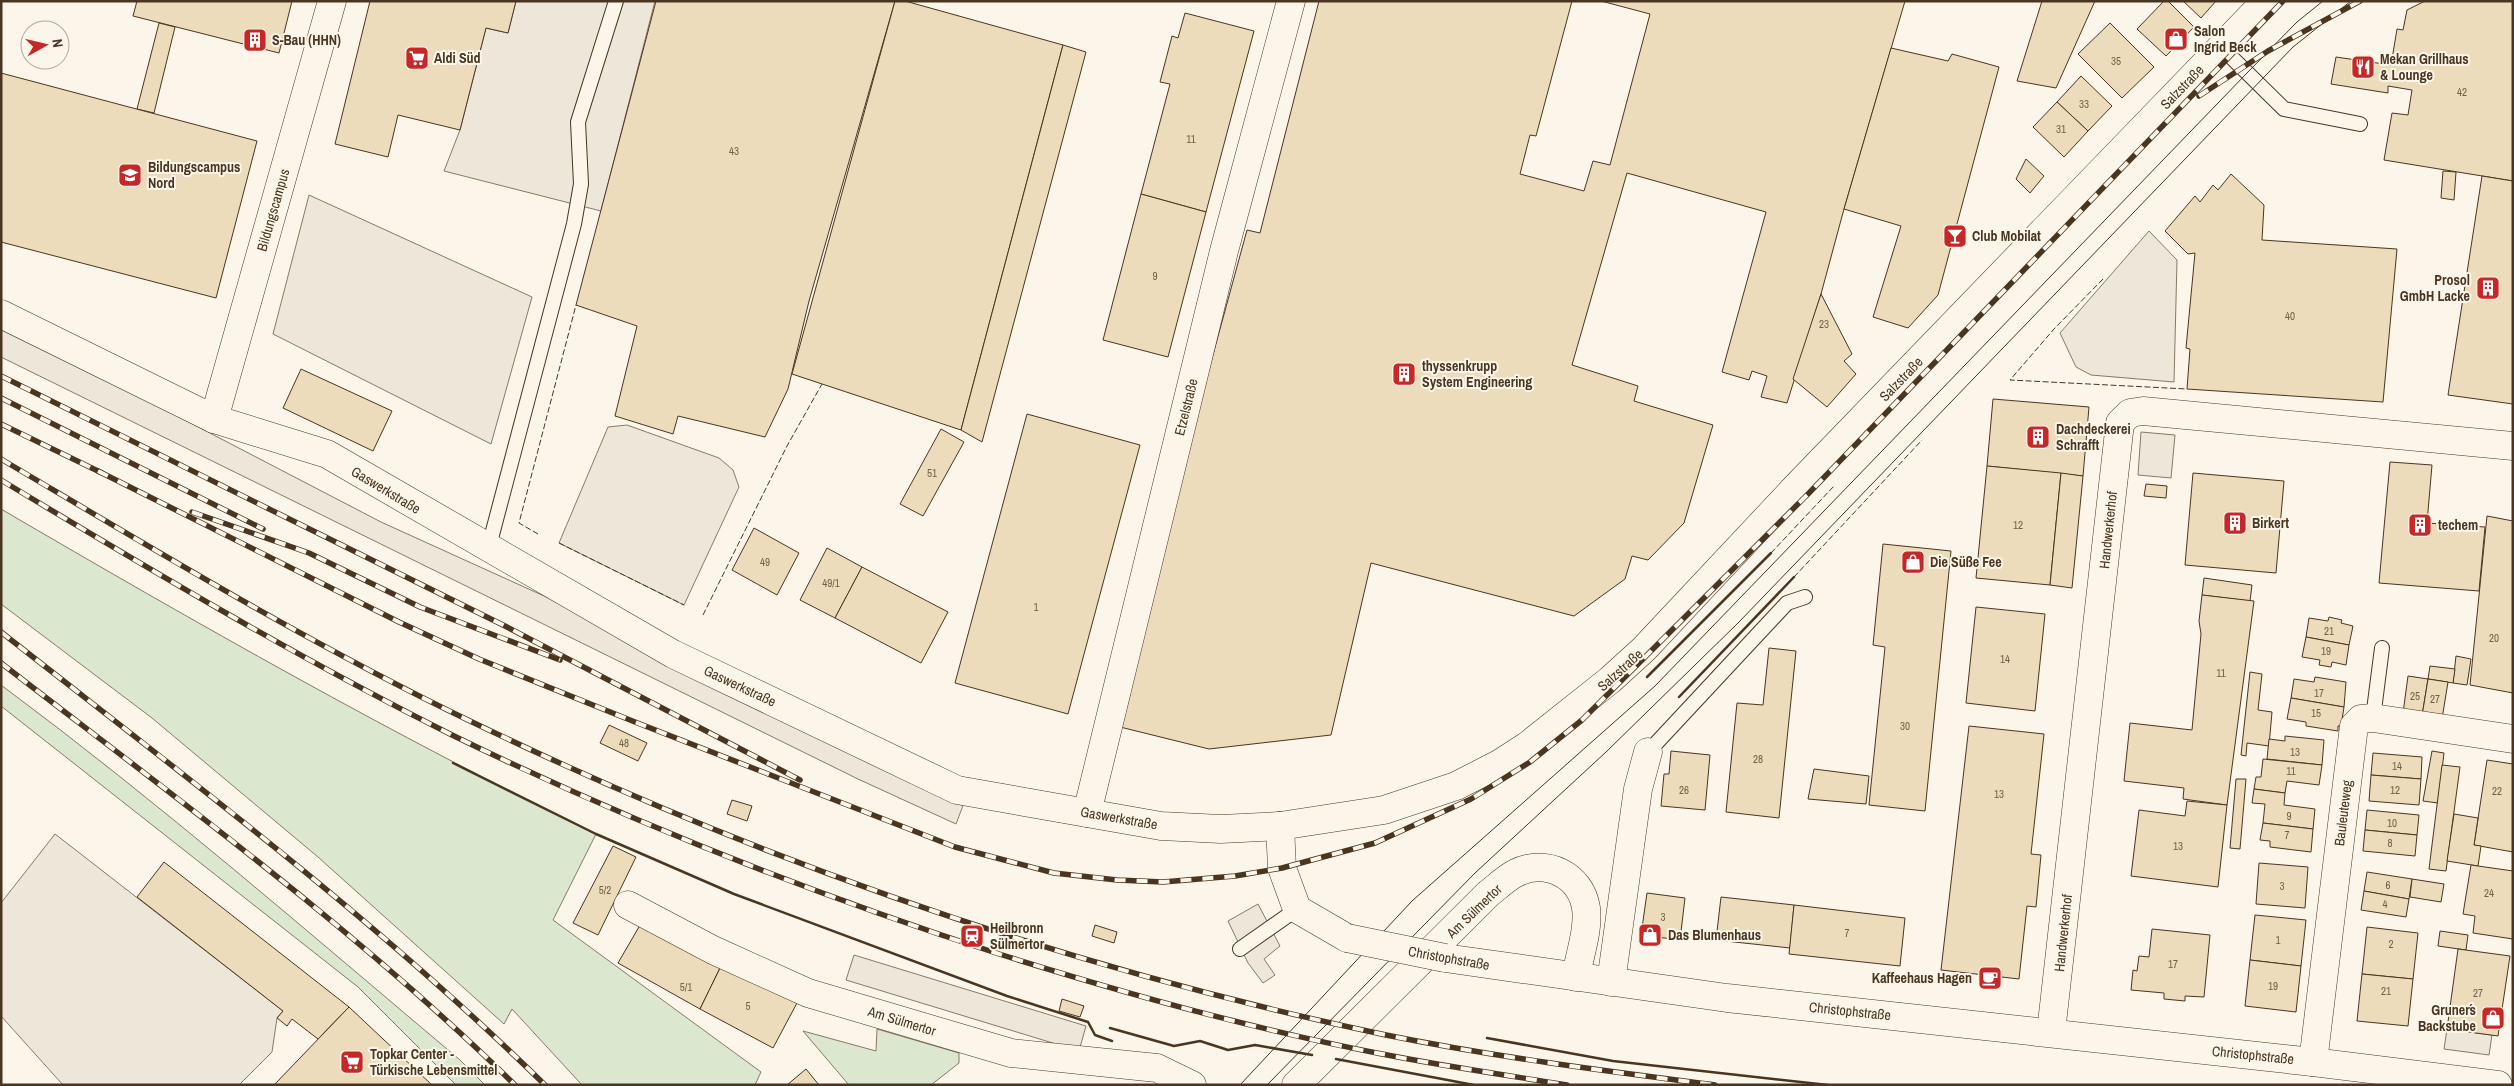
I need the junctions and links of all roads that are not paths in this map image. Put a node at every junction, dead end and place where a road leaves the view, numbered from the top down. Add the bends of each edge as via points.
1 (332, 1) edge
2 (616, 1) edge
3 (1291, 1) edge
4 (2266, 1) edge
5 (2221, 48) junction
6 (2360, 124) dead end
7 (1, 314) edge
8 (214, 419) junction
9 (2513, 446) edge
10 (488, 550) junction
11 (1805, 597) dead end
12 (2382, 648) dead end
13 (2373, 718) junction
14 (2513, 740) edge
15 (1527, 746) joint
16 (1648, 752) joint
17 (1087, 813) junction
18 (1280, 826) junction
19 (628, 905) dead end
20 (1297, 909) junction
21 (1240, 949) dead end
22 (1576, 977) junction
23 (1611, 982) junction
24 (2051, 1032) junction
25 (2313, 1062) junction
26 (1192, 1085) edge
27 (1296, 1085) edge
28 (2498, 1085) edge

1 - 8 street, Bildungscampus
2 - 10 lane via 578,122 581,184 574,224
3 - 17 street, Etzelstraße via 1224,251
4 - 5 street, Salzstraße
5 - 6 lane via 2284,108
5 - 15 street, Salzstraße via 1644,648 1610,680
7 - 8 street, Gaswerkstraße
8 - 10 street, Gaswerkstraße via 327,454
9 - 24 street, Handwerkerhof via 2143,411 2130,414 2120,423
10 - 17 street, Gaswerkstraße via 673,654 957,790
11 - 16 lane via 1787,603
12 - 13 lane
13 - 14 street
13 - 25 street, Bauleuteweg via 2361,719 2354,726
15 - 18 street, Gaswerkstraße via 1456,786 1384,810
16 - 23 street via 1638,790
17 - 18 street, Gaswerkstraße via 1161,826 1221,829
18 - 20 street via 1282,868
19 - 26 street, Am Sülmertor via 713,950 808,993 1011,1053 1157,1068
20 - 21 lane
20 - 22 street, Christophstraße, bridge via 1347,938 1445,958
22 - 23 street, Christophstraße
22 - 27 street, Am Sülmertor via 1586,910 1581,890 1567,875 1538,866 1516,873 1488,894
23 - 24 street, Christophstraße via 1727,998
24 - 25 street, Christophstraße
25 - 28 street, Christophstraße

